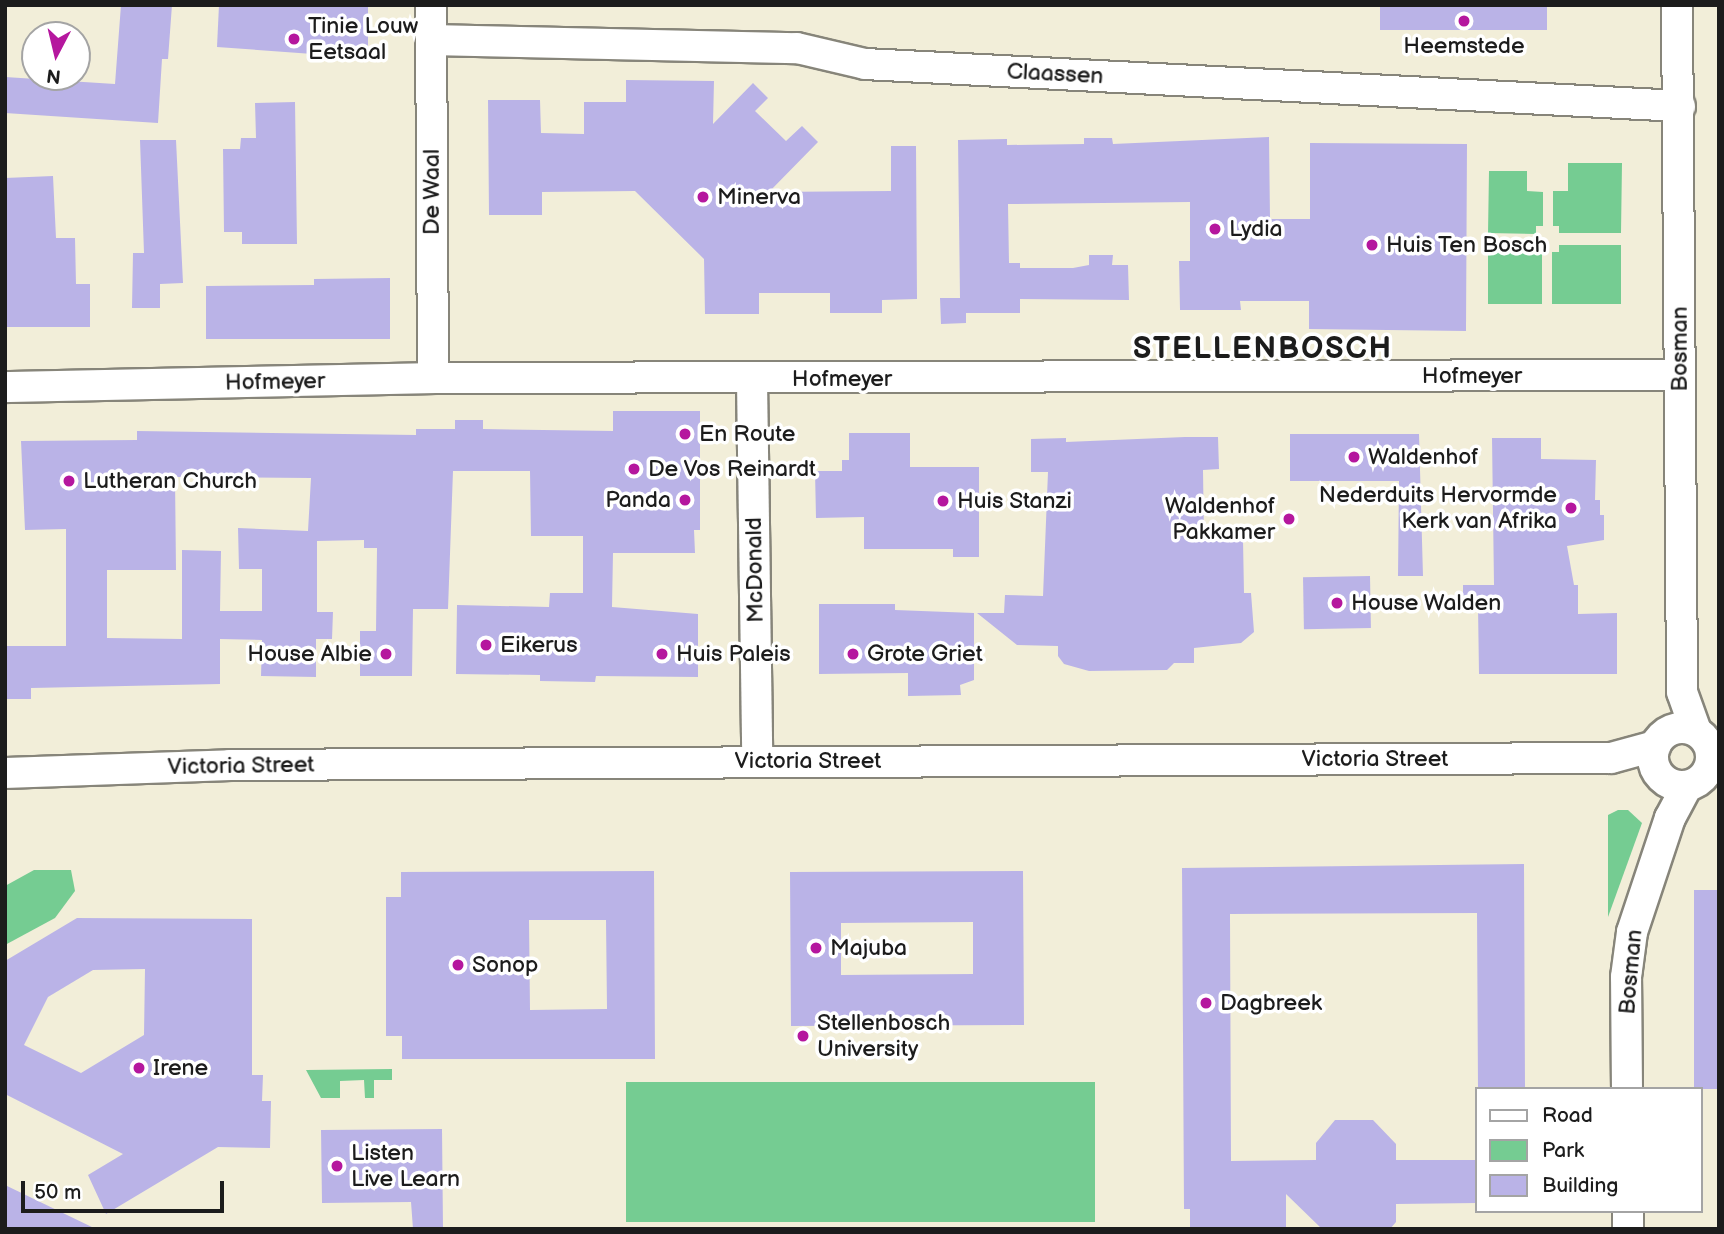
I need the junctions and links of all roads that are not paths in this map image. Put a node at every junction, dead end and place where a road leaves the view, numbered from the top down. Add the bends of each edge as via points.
1 (431, 5) edge
2 (1677, 5) edge
3 (431, 40) junction
4 (1680, 106) junction
5 (1679, 375) junction
6 (433, 378) junction
7 (752, 380) junction
8 (5, 387) edge
9 (1688, 758) edge
10 (757, 760) junction
11 (5, 773) edge
12 (1627, 1087) edge

1 - 3 street, De Waal
2 - 4 street, Bosman
3 - 4 street, Claassen via 797,48 865,65
3 - 6 street, De Waal
4 - 5 street, Bosman
5 - 7 street, Hofmeyer
5 - 9 street, Bosman via 1682,692
6 - 7 street, Hofmeyer
6 - 8 street, Hofmeyer
7 - 10 street, McDonald
9 - 10 street, Victoria Street
9 - 12 street, Bosman via 1629,951
10 - 11 street, Victoria Street via 230,765

